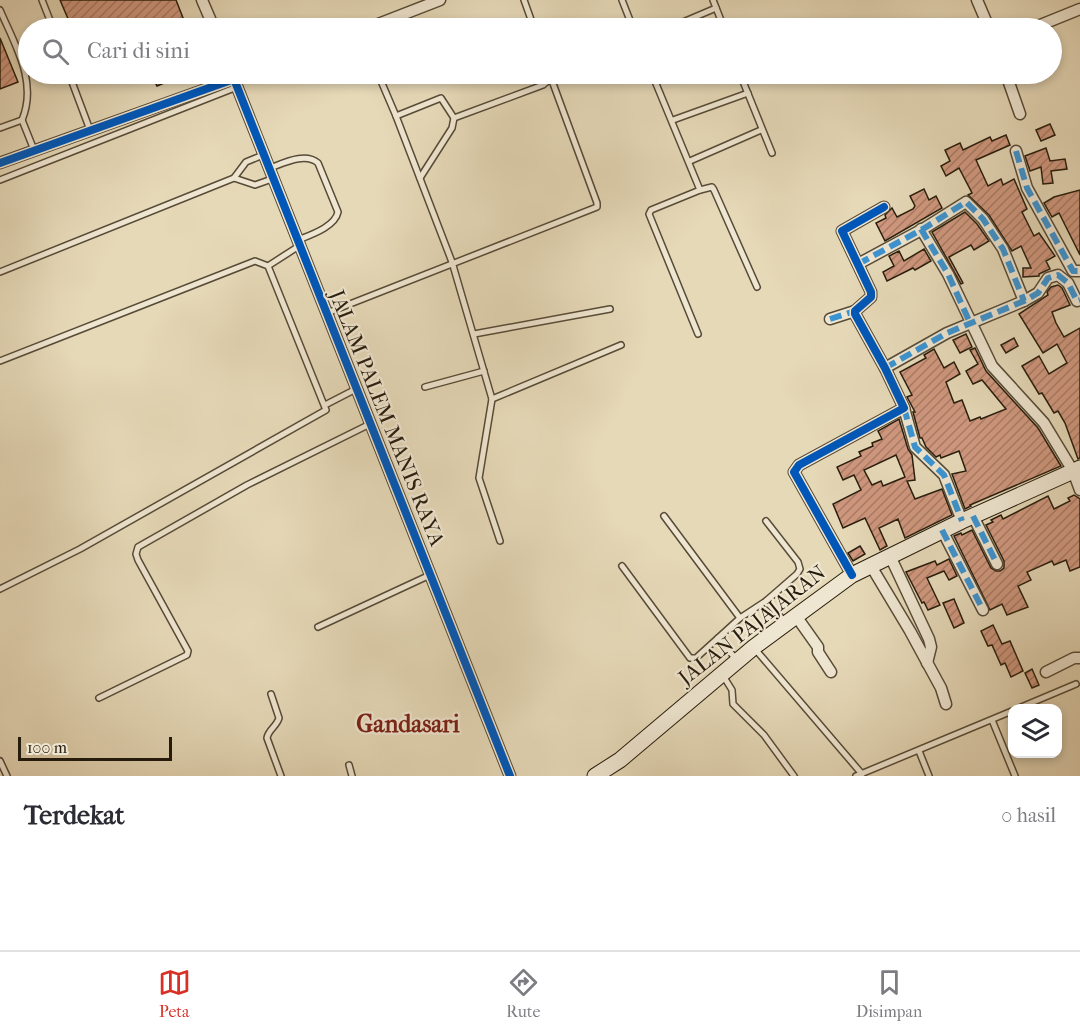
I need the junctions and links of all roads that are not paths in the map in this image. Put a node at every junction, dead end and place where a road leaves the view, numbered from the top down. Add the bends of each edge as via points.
1 (42, 0) edge
2 (202, 0) edge
3 (440, 0) edge
4 (524, 0) edge
5 (622, 0) edge
6 (713, 0) edge
7 (976, 0) edge
8 (716, 8) junction
9 (1080, 9) edge
10 (0, 10) edge
11 (49, 18) edge
12 (210, 18) edge
13 (394, 18) edge
14 (530, 18) edge
15 (629, 18) edge
16 (692, 18) edge
17 (720, 18) edge
18 (984, 18) edge
19 (1058, 18) edge
20 (18, 53) edge
21 (27, 84) edge
22 (73, 84) edge
23 (222, 84) edge
24 (225, 84) edge
25 (236, 84) edge
26 (382, 84) edge
27 (544, 84) edge
28 (553, 84) edge
29 (657, 84) edge
30 (745, 84) edge
31 (1010, 84) edge
32 (748, 93) junction
33 (1020, 114) dead end
34 (396, 116) junction
35 (454, 118) junction
36 (22, 120) junction
37 (673, 120) junction
38 (0, 128) edge
39 (90, 130) junction
40 (761, 130) junction
41 (34, 150) junction
42 (1016, 150) dead end
43 (772, 153) dead end
44 (263, 155) junction
45 (690, 161) junction
46 (0, 164) edge
47 (270, 174) junction
48 (234, 178) junction
49 (420, 178) junction
50 (0, 180) edge
51 (700, 190) junction
52 (884, 207) dead end
53 (921, 229) junction
54 (298, 243) junction
55 (452, 262) junction
56 (858, 264) junction
57 (268, 266) junction
58 (1080, 271) edge
59 (0, 272) edge
60 (757, 287) dead end
61 (1024, 301) junction
62 (1079, 303) edge
63 (610, 309) dead end
64 (855, 311) junction
65 (326, 314) junction
66 (830, 319) dead end
67 (971, 325) junction
68 (474, 334) junction
69 (698, 334) dead end
70 (621, 345) dead end
71 (0, 361) edge
72 (885, 368) junction
73 (484, 371) junction
74 (425, 387) dead end
75 (356, 389) junction
76 (492, 399) junction
77 (325, 405) junction
78 (904, 408) junction
79 (370, 424) junction
80 (1077, 470) edge
81 (1080, 490) edge
82 (664, 516) dead end
83 (968, 518) junction
84 (766, 521) dead end
85 (942, 530) junction
86 (500, 541) dead end
87 (890, 556) junction
88 (997, 564) dead end
89 (622, 566) dead end
90 (871, 566) junction
91 (430, 575) junction
92 (852, 575) junction
93 (0, 589) edge
94 (766, 601) junction
95 (982, 610) dead end
96 (740, 618) junction
97 (791, 620) junction
98 (318, 627) dead end
99 (718, 638) junction
100 (754, 647) junction
101 (1080, 658) edge
102 (737, 660) junction
103 (927, 663) junction
104 (831, 672) dead end
105 (1046, 672) dead end
106 (721, 673) junction
107 (1076, 684) dead end
108 (271, 694) dead end
109 (99, 698) dead end
110 (1028, 704) edge
111 (946, 705) dead end
112 (1008, 713) edge
113 (992, 720) junction
114 (919, 751) junction
115 (0, 761) edge
116 (349, 765) dead end
117 (860, 775) edge
118 (7, 776) edge
119 (281, 776) edge
120 (352, 776) edge
121 (510, 776) edge
122 (595, 776) edge
123 (794, 776) edge
124 (929, 776) edge
125 (1015, 776) edge

1 - 11 lane
2 - 12 street
3 - 13 street
4 - 14 lane
5 - 15 lane
6 - 8 lane
7 - 18 street
8 - 16 lane
8 - 17 lane
9 - 19 street
10 - 20 lane
21 - 36 lane via 29,99
22 - 39 lane
23 - 39 street
24 - 50 lane
25 - 44 street, JALAM PALEM MANIS RAYA
26 - 34 lane
27 - 35 lane
28 - 55 lane via 597,207
29 - 37 lane
30 - 32 lane
31 - 33 street
32 - 37 lane
32 - 40 lane
34 - 35 lane via 441,98
34 - 49 lane
35 - 49 lane via 452,128
36 - 38 lane
36 - 41 lane
37 - 45 lane
39 - 41 street
40 - 43 lane
40 - 45 lane
41 - 46 street
42 - 58 street via 1027,188 1073,271
44 - 47 street, JALAM PALEM MANIS RAYA
44 - 48 lane via 246,162
45 - 51 lane
47 - 48 lane via 255,185
47 - 54 street, JALAM PALEM MANIS RAYA
47 - 54 lane via 303,157 318,163 337,216
48 - 59 lane
49 - 55 lane
51 - 60 lane via 714,190
51 - 69 lane via 649,214
52 - 56 street via 842,230
53 - 56 street
53 - 61 street via 969,203 1003,249
53 - 67 street via 948,274
54 - 57 lane
54 - 65 street, JALAM PALEM MANIS RAYA
55 - 65 lane
55 - 68 lane
56 - 64 street via 872,294
57 - 71 lane via 255,261
57 - 77 lane
61 - 62 street via 1038,293 1048,278 1058,275 1068,283
61 - 67 street
63 - 68 lane
64 - 66 street
64 - 72 street
65 - 75 street, JALAM PALEM MANIS RAYA
67 - 72 street via 947,333
67 - 80 street via 992,366 1044,423
68 - 73 lane
70 - 76 lane
72 - 78 street
73 - 74 lane
73 - 76 lane
75 - 77 lane
75 - 79 street, JALAM PALEM MANIS RAYA
76 - 86 lane via 479,478
77 - 93 lane via 321,414 80,549
78 - 83 street via 915,447 944,475
78 - 92 street via 799,465 794,472
79 - 91 street, JALAM PALEM MANIS RAYA
79 - 109 lane via 138,547 138,560 188,655
80 - 81 street
80 - 83 main road, JALAN PAJAJARAN
82 - 96 lane
83 - 85 main road, JALAN PAJAJARAN
83 - 88 street
84 - 94 lane via 800,569
85 - 87 main road, JALAN PAJAJARAN
85 - 95 street
87 - 90 main road, JALAN PAJAJARAN
87 - 103 street via 929,639
89 - 99 lane via 690,658 696,658
90 - 92 main road, JALAN PAJAJARAN
90 - 103 street
91 - 98 lane
91 - 121 street, JALAM PALEM MANIS RAYA
92 - 97 main road, JALAN PAJAJARAN
94 - 96 lane
94 - 97 lane
96 - 99 lane
97 - 100 main road, JALAN PAJAJARAN
97 - 104 street via 818,647
99 - 102 lane
100 - 102 main road, JALAN PAJAJARAN
100 - 117 lane
101 - 105 street
102 - 106 main road, JALAN PAJAJARAN
103 - 111 street
106 - 122 main road, JALAN PAJAJARAN via 620,760
106 - 123 lane via 732,690 733,704 764,735
107 - 110 lane
108 - 119 lane via 279,718 267,738
112 - 113 lane
113 - 114 lane
113 - 125 lane
114 - 117 lane
114 - 124 lane
115 - 118 lane
116 - 120 lane

